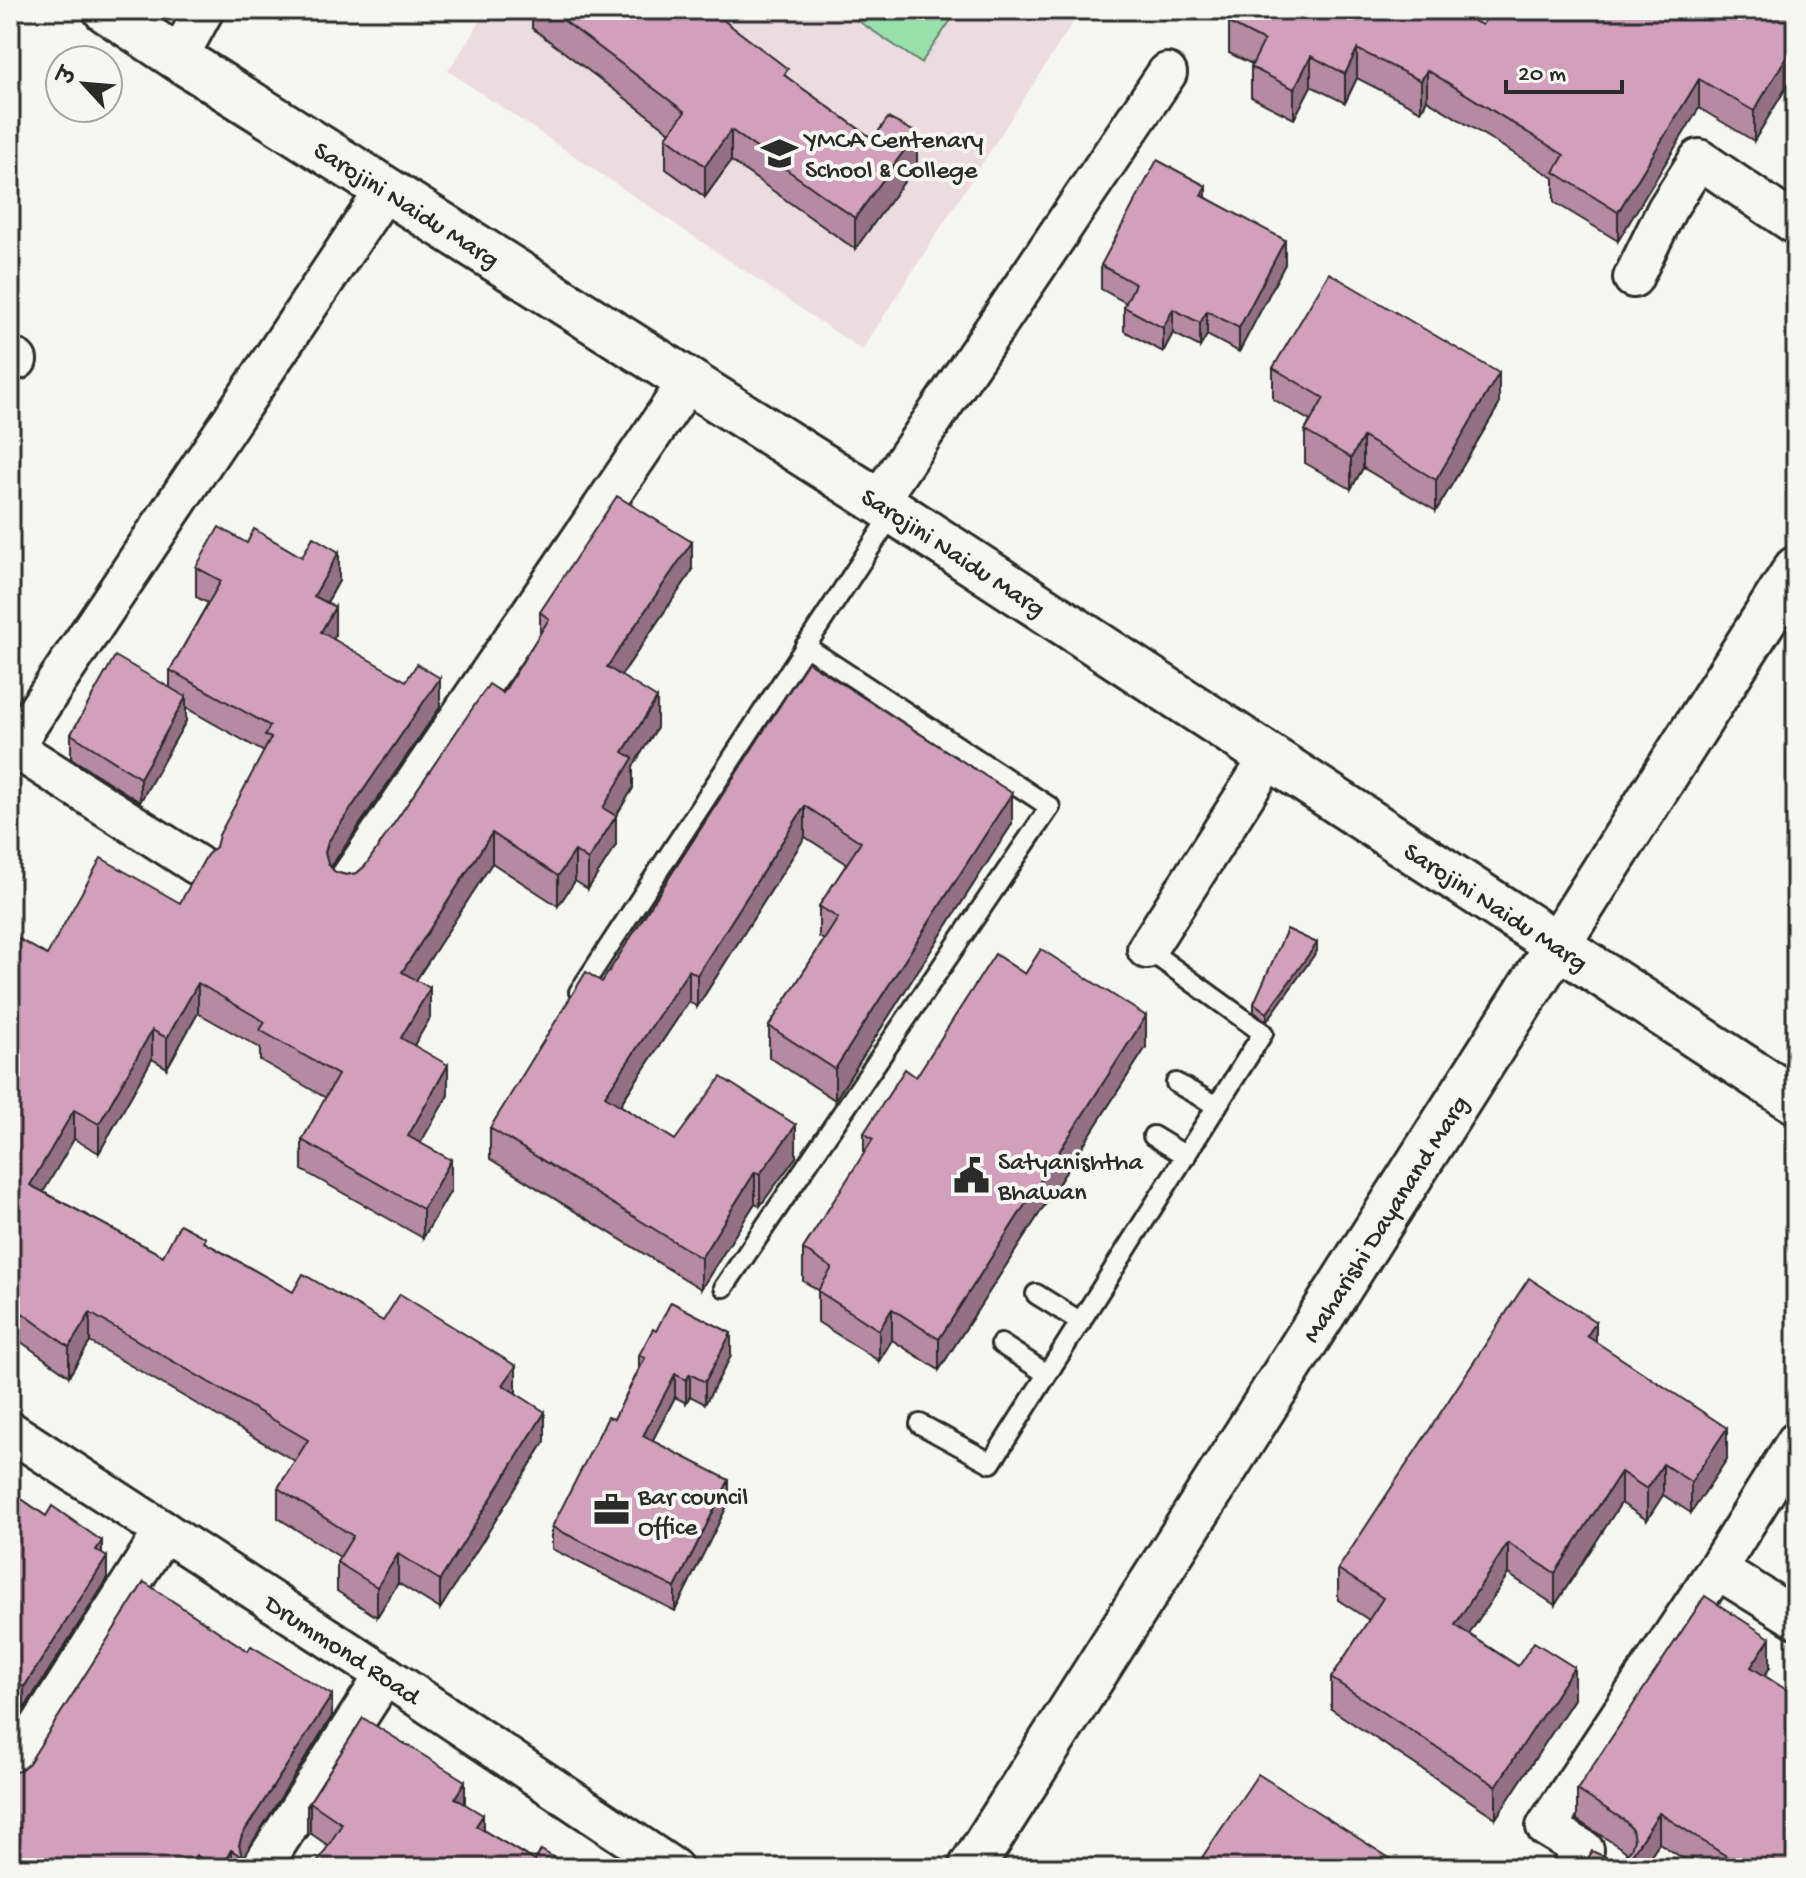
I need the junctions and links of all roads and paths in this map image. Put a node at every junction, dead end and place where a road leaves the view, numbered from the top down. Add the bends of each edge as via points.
1 (106, 10) edge
2 (204, 10) edge
3 (178, 58) junction
4 (1167, 73) dead end
5 (386, 189) junction
6 (1796, 225) edge
7 (1633, 278) dead end
8 (689, 380) junction
9 (885, 507) junction
10 (1796, 569) edge
11 (805, 646) junction
12 (1269, 758) junction
13 (197, 865) edge
14 (347, 883) edge
15 (1557, 947) junction
16 (1147, 949) joint
17 (572, 1002) edge
18 (1176, 1083) dead end
19 (1796, 1101) edge
20 (1217, 1106) junction
21 (1153, 1136) dead end
22 (1186, 1156) junction
23 (724, 1287) dead end
24 (1036, 1294) dead end
25 (1081, 1322) junction
26 (1001, 1344) dead end
27 (1047, 1374) junction
28 (920, 1424) dead end
29 (10, 1431) edge
30 (1796, 1442) edge
31 (164, 1531) junction
32 (1717, 1569) junction
33 (1796, 1618) edge
34 (385, 1675) junction
35 (10, 1773) edge
36 (1589, 1862) edge
37 (261, 1868) edge
38 (673, 1868) edge
39 (971, 1868) edge

1 - 3 main road, Sarojini Naidu Marg
2 - 3 street
3 - 5 main road, Sarojini Naidu Marg
4 - 9 street
5 - 8 main road, Sarojini Naidu Marg
5 - 13 street via 13,747
6 - 7 street via 1699,159
8 - 9 main road, Sarojini Naidu Marg
8 - 14 street
9 - 11 lane
9 - 12 main road, Sarojini Naidu Marg
10 - 15 main road, Maharishi Dayanand Marg
11 - 17 lane
11 - 23 lane via 1050,807
12 - 15 main road, Sarojini Naidu Marg
12 - 16 street
15 - 19 main road, Sarojini Naidu Marg
15 - 39 main road, Maharishi Dayanand Marg
16 - 20 lane via 1263,1033
18 - 20 lane
20 - 22 lane
21 - 22 lane
22 - 25 lane
24 - 25 lane
25 - 27 lane
26 - 27 lane
27 - 28 lane via 991,1463
29 - 31 street, Drummond Road
30 - 32 street
31 - 34 street, Drummond Road
31 - 35 street
32 - 33 street
32 - 36 street via 1546,1827
34 - 37 street
34 - 38 street, Drummond Road

